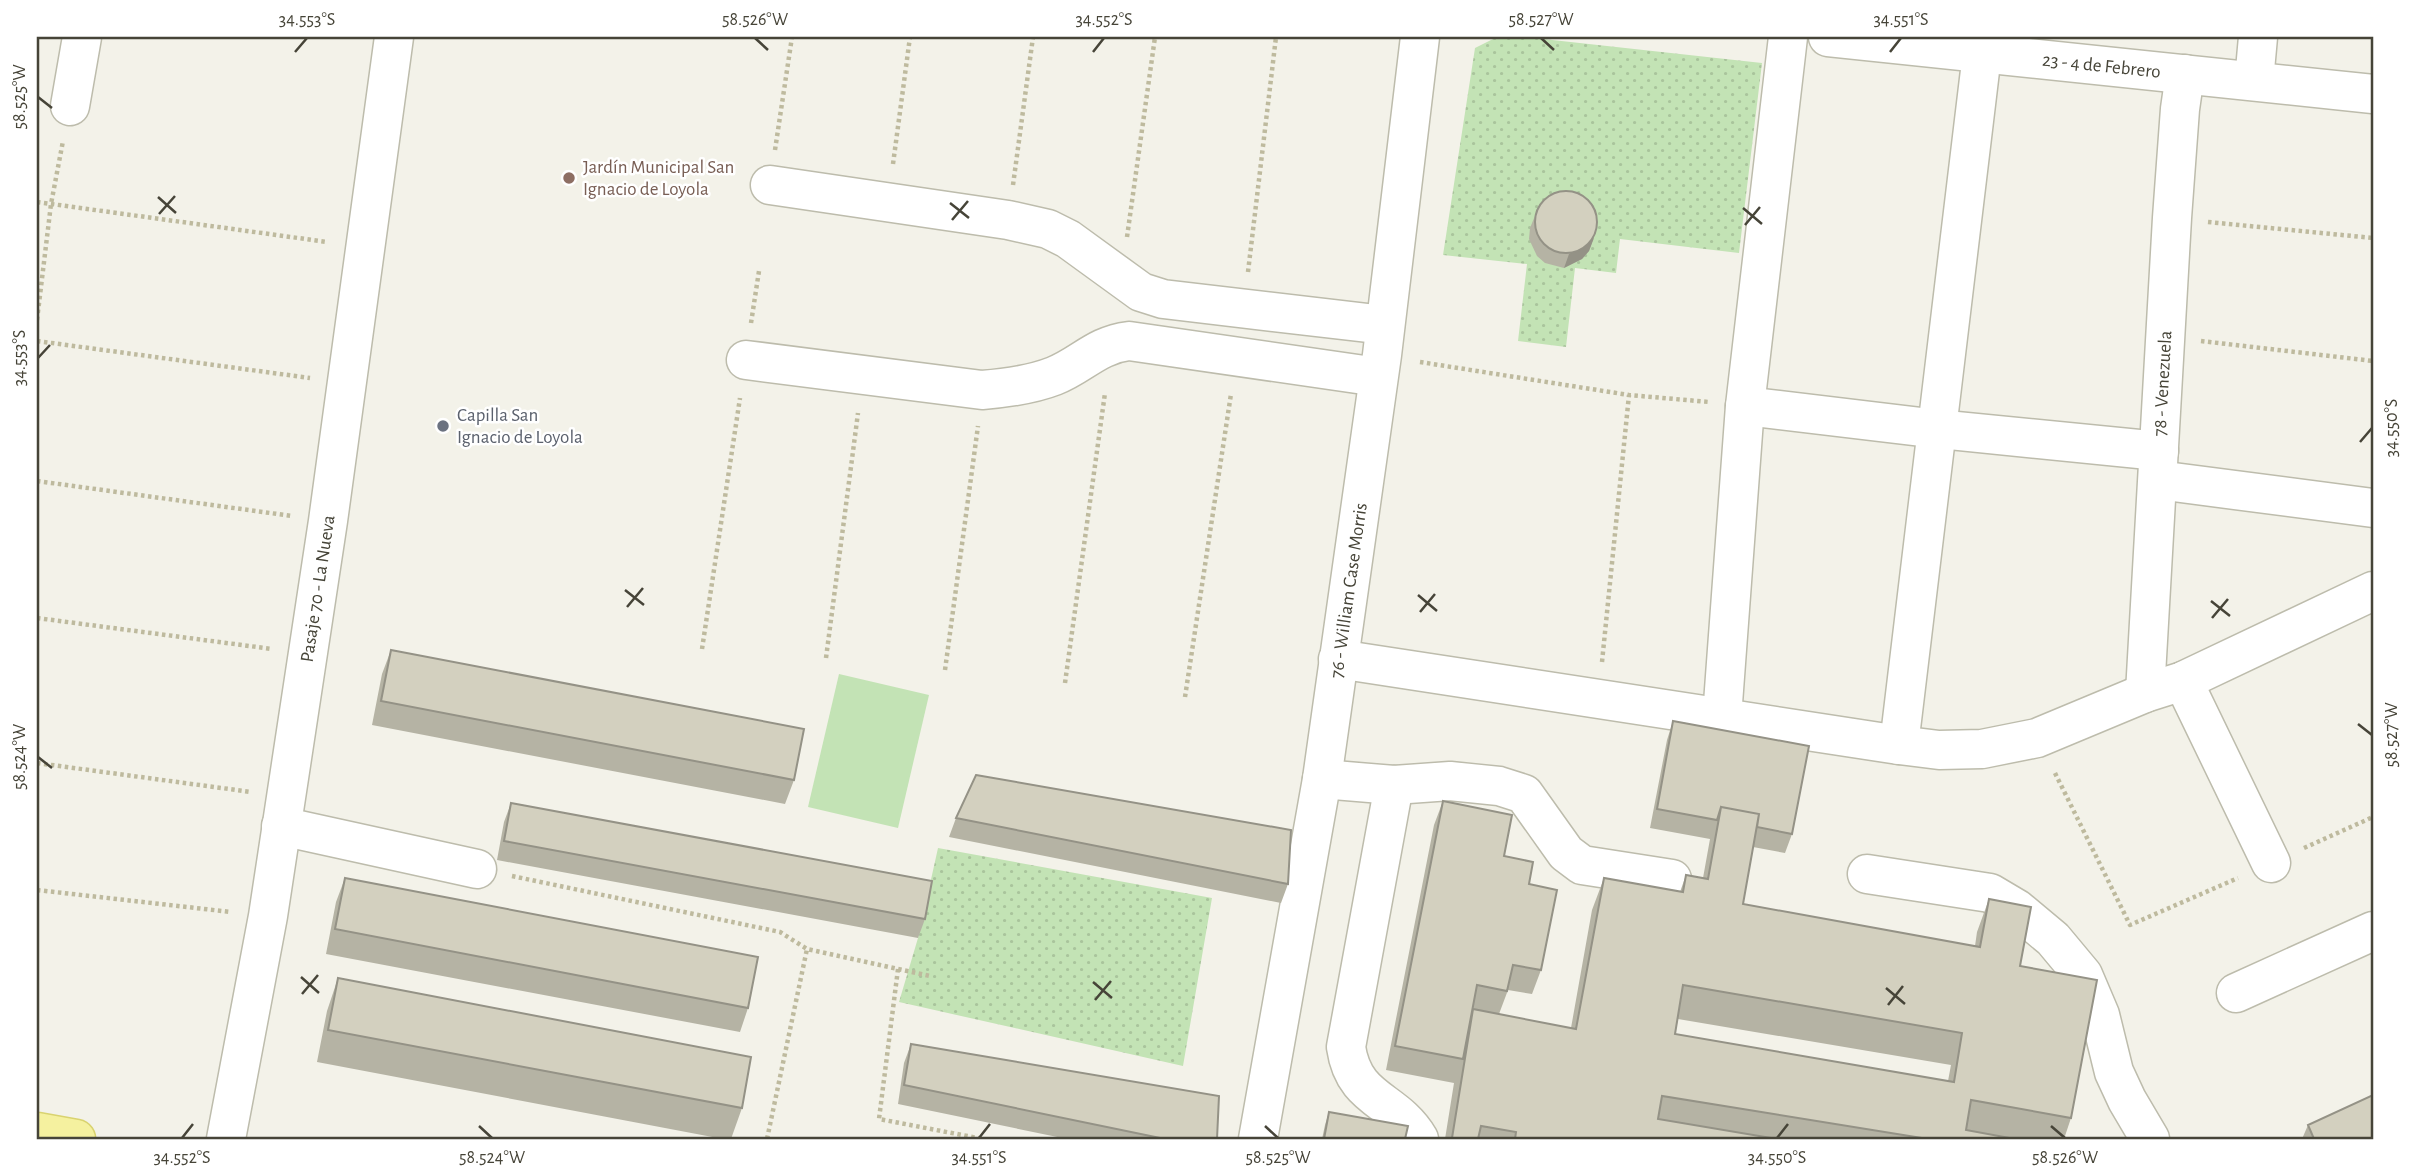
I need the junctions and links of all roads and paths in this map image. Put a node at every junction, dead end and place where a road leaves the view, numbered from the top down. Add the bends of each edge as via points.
1 (82, 37) edge
2 (394, 37) edge
3 (792, 37) edge
4 (911, 37) edge
5 (1033, 37) edge
6 (1154, 37) edge
7 (1276, 37) edge
8 (1420, 37) edge
9 (1788, 37) edge
10 (1828, 37) edge
11 (2258, 37) edge
12 (1982, 54) junction
13 (2185, 74) junction
14 (2254, 81) junction
15 (2373, 94) edge
16 (70, 106) joint
17 (770, 185) joint
18 (37, 202) edge
19 (887, 202) junction
20 (51, 204) junction
21 (2172, 218) junction
22 (1008, 220) junction
23 (2373, 238) edge
24 (366, 248) junction
25 (759, 271) dead end
26 (1121, 278) junction
27 (1244, 308) junction
28 (37, 320) edge
29 (2165, 337) junction
30 (37, 341) edge
31 (1111, 344) junction
32 (1382, 352) junction
33 (1237, 357) junction
34 (746, 360) junction
35 (2373, 361) edge
36 (863, 374) junction
37 (346, 383) junction
38 (982, 390) junction
39 (1629, 395) junction
40 (1745, 405) junction
41 (1938, 429) junction
42 (2159, 466) junction
43 (37, 481) edge
44 (2373, 508) edge
45 (328, 521) junction
46 (2373, 592) edge
47 (37, 618) edge
48 (702, 649) dead end
49 (308, 654) junction
50 (826, 658) dead end
51 (1338, 659) junction
52 (946, 670) dead end
53 (2183, 681) junction
54 (1065, 683) dead end
55 (2145, 693) junction
56 (1185, 697) dead end
57 (1599, 698) junction
58 (1723, 717) junction
59 (2038, 738) junction
60 (1899, 745) junction
61 (37, 763) edge
62 (1322, 779) junction
63 (1394, 785) junction
64 (284, 811) junction
65 (2272, 863) dead end
66 (477, 869) joint
67 (1867, 874) dead end
68 (1672, 879) dead end
69 (37, 890) edge
70 (268, 916) junction
71 (2130, 925) dead end
72 (2373, 931) edge
73 (807, 949) junction
74 (898, 968) junction
75 (930, 976) dead end
76 (2236, 993) dead end
77 (37, 1132) edge
78 (76, 1139) edge
79 (226, 1139) edge
80 (767, 1139) edge
81 (983, 1139) edge
82 (1258, 1139) edge
83 (1419, 1139) edge
84 (2150, 1139) edge

1 - 16 street
2 - 24 street, Pasaje 70 - La Nueva
3 - 17 path
4 - 19 path
5 - 22 path
6 - 26 path
7 - 27 path
8 - 32 street, 76 - William Case Morris
9 - 40 street
10 - 12 street, 23 - 4 de Febrero
11 - 14 street
12 - 13 street, 23 - 4 de Febrero
12 - 41 street
13 - 14 street, 23 - 4 de Febrero
13 - 21 street, 78 - Venezuela
14 - 15 street, 23 - 4 de Febrero
16 - 20 path
17 - 19 street
18 - 20 path
19 - 22 street
20 - 24 path
20 - 28 path
21 - 23 path
21 - 29 street, 78 - Venezuela
22 - 26 street via 1068,239
24 - 37 street, Pasaje 70 - La Nueva
25 - 34 path
26 - 27 street via 1141,292 1163,299
27 - 32 street
29 - 35 path
29 - 42 street, 78 - Venezuela
30 - 37 path
31 - 33 street via 1129,341
31 - 38 street via 1055,376
31 - 54 path
32 - 33 street
32 - 39 path via 1446,367
32 - 51 street, 76 - William Case Morris
33 - 56 path
34 - 36 street
34 - 48 path
36 - 38 street
36 - 50 path
37 - 45 street, Pasaje 70 - La Nueva
38 - 52 path
39 - 40 path
39 - 57 path
40 - 41 street
40 - 58 street
41 - 42 street
41 - 60 street
42 - 44 street
42 - 55 street, 78 - Venezuela
43 - 45 path
45 - 49 street, Pasaje 70 - La Nueva
46 - 53 street
47 - 49 path
49 - 64 street, Pasaje 70 - La Nueva
51 - 57 street
51 - 62 street, 76 - William Case Morris
53 - 55 street
53 - 65 street
55 - 59 street
57 - 58 street
58 - 60 street
59 - 60 street via 1982,749
59 - 71 path
61 - 64 path
62 - 63 street
62 - 82 street, 76 - William Case Morris
63 - 68 street via 1450,781 1499,786 1524,794 1566,853 1582,865
63 - 83 street via 1346,1047 1349,1066 1363,1088 1411,1125
64 - 66 street
64 - 70 street, Pasaje 70 - La Nueva
66 - 73 path via 780,932
67 - 84 street via 1990,893 2053,939 2083,975 2100,1015 2114,1072
69 - 70 path
70 - 79 street, Pasaje 70 - La Nueva
72 - 76 street
73 - 74 path
73 - 80 path
74 - 75 path
74 - 81 path via 879,1119
77 - 78 main road

